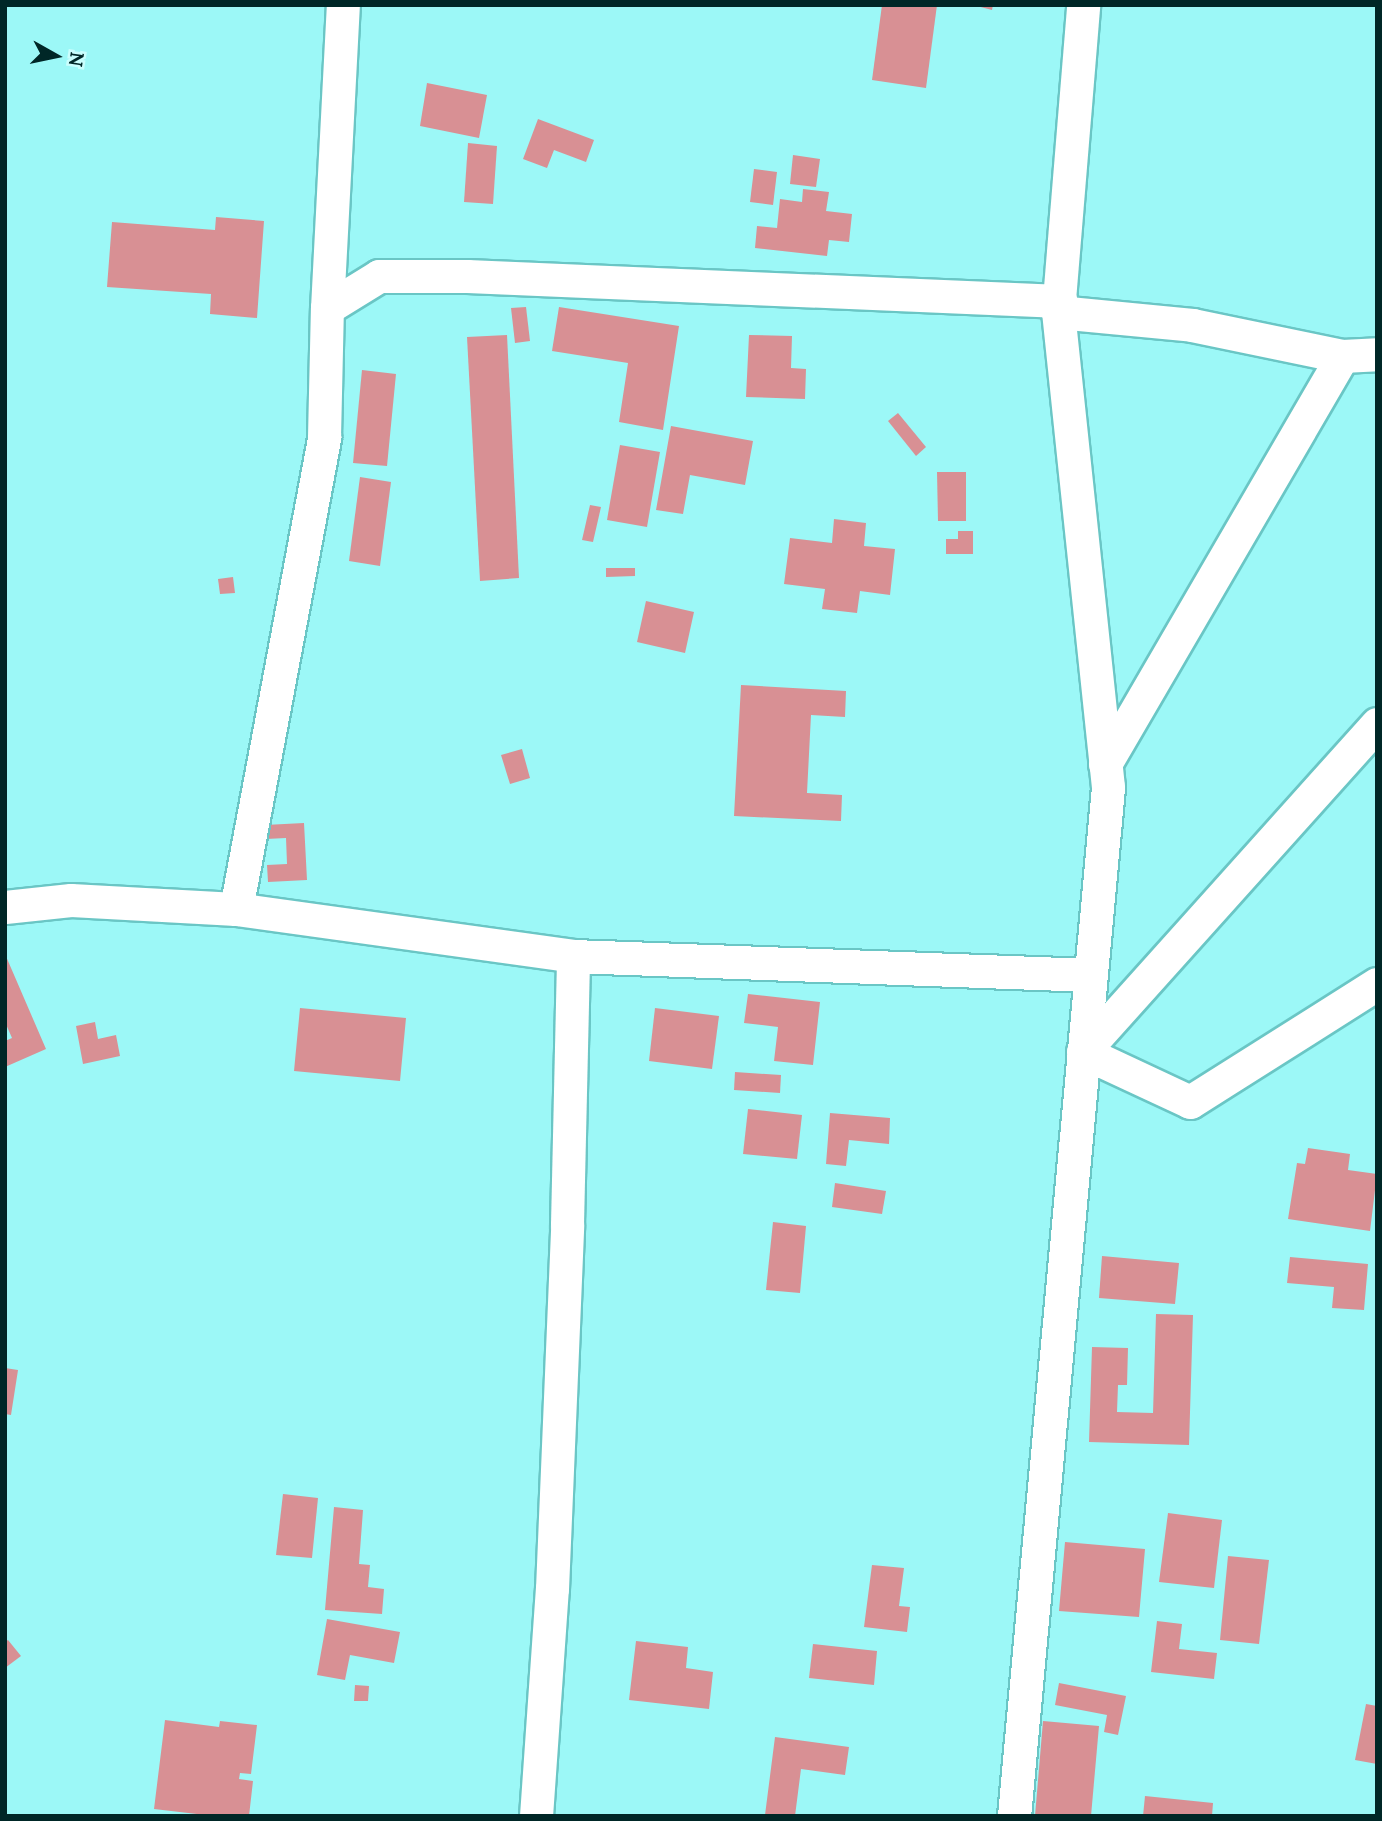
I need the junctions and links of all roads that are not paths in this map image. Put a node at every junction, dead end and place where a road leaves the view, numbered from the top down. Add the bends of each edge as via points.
1 (343, 5) edge
2 (1083, 5) edge
3 (327, 307) junction
4 (1059, 307) junction
5 (1377, 354) edge
6 (1342, 356) junction
7 (1377, 724) edge
8 (1105, 764) junction
9 (5, 908) edge
10 (236, 909) junction
11 (573, 956) junction
12 (1090, 975) junction
13 (1377, 984) edge
14 (1083, 1052) junction
15 (536, 1816) edge
16 (1014, 1816) edge

1 - 3 street
2 - 4 street
3 - 4 street via 379,276 467,276
3 - 10 street via 324,437
4 - 6 street via 1192,325
4 - 8 street
5 - 6 street
6 - 8 street
7 - 14 street
8 - 12 street via 1108,787
9 - 10 street via 71,900
10 - 11 street
11 - 12 street
11 - 15 street via 552,1575
12 - 14 street
13 - 14 street via 1190,1102
14 - 16 street

